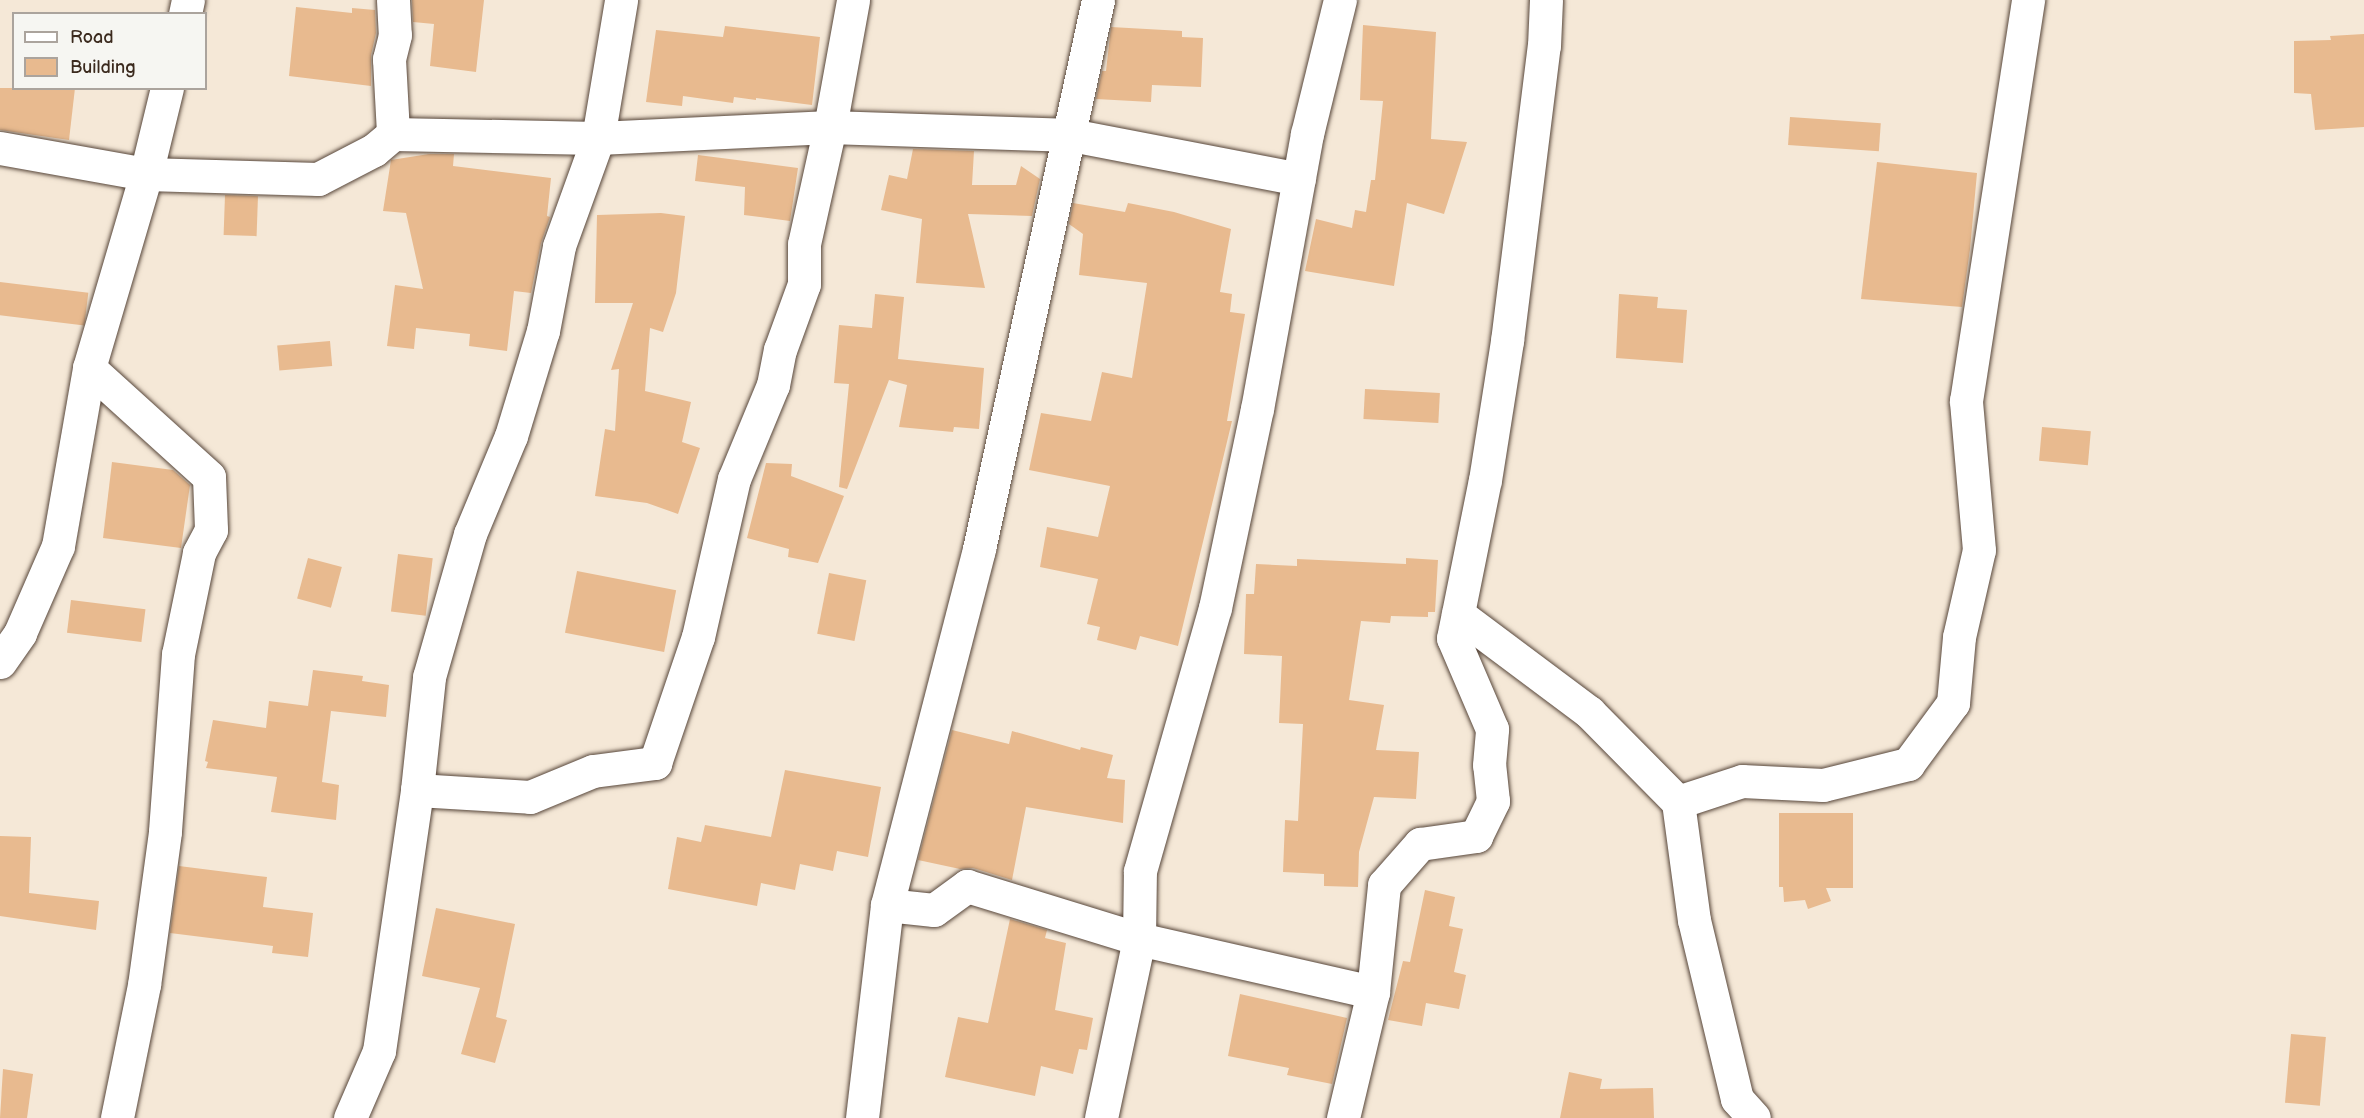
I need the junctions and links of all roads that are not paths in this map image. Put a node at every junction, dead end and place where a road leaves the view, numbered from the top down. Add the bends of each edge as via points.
1 (393, 0) edge
2 (621, 0) edge
3 (853, 0) edge
4 (1098, 0) edge
5 (1340, 0) edge
6 (1546, 0) edge
7 (2028, 0) edge
8 (167, 90) edge
9 (830, 127) junction
10 (393, 134) junction
11 (1071, 135) junction
12 (598, 138) junction
13 (0, 148) edge
14 (146, 174) junction
15 (1299, 179) junction
16 (89, 368) junction
17 (1458, 614) junction
18 (0, 662) edge
19 (417, 790) junction
20 (1678, 802) junction
21 (887, 905) junction
22 (1139, 939) junction
23 (1373, 992) junction
24 (117, 1118) edge
25 (350, 1118) edge
26 (862, 1118) edge
27 (1101, 1118) edge
28 (1343, 1118) edge
29 (1754, 1118) edge

1 - 10 street via 395,35 389,59
2 - 12 street
3 - 9 street
4 - 11 street
5 - 15 street
6 - 17 street via 1544,46 1507,341
7 - 20 street via 1966,401 1979,550 1959,637 1953,703 1908,764 1823,784 1742,781
8 - 14 street
9 - 11 street
9 - 12 street
9 - 19 street via 804,244 804,284 780,350 773,385 734,479 698,637 655,763 593,771 530,797
10 - 12 street
10 - 14 street via 374,150 318,179
11 - 15 street
11 - 21 street via 979,549
12 - 19 street via 559,246 543,331 511,436 470,534 429,677
13 - 14 street
14 - 16 street
15 - 22 street via 1215,608 1140,872
16 - 18 street via 58,546 20,633
16 - 24 street via 209,477 211,530 199,553 178,654 165,832 144,985
17 - 20 street via 1589,712
17 - 23 street via 1453,638 1492,729 1489,765 1493,801 1476,836 1420,844 1384,885
19 - 25 street via 379,1051
20 - 29 street via 1694,921 1737,1099
21 - 22 street via 934,910 967,886
21 - 26 street
22 - 23 street
22 - 27 street
23 - 28 street

